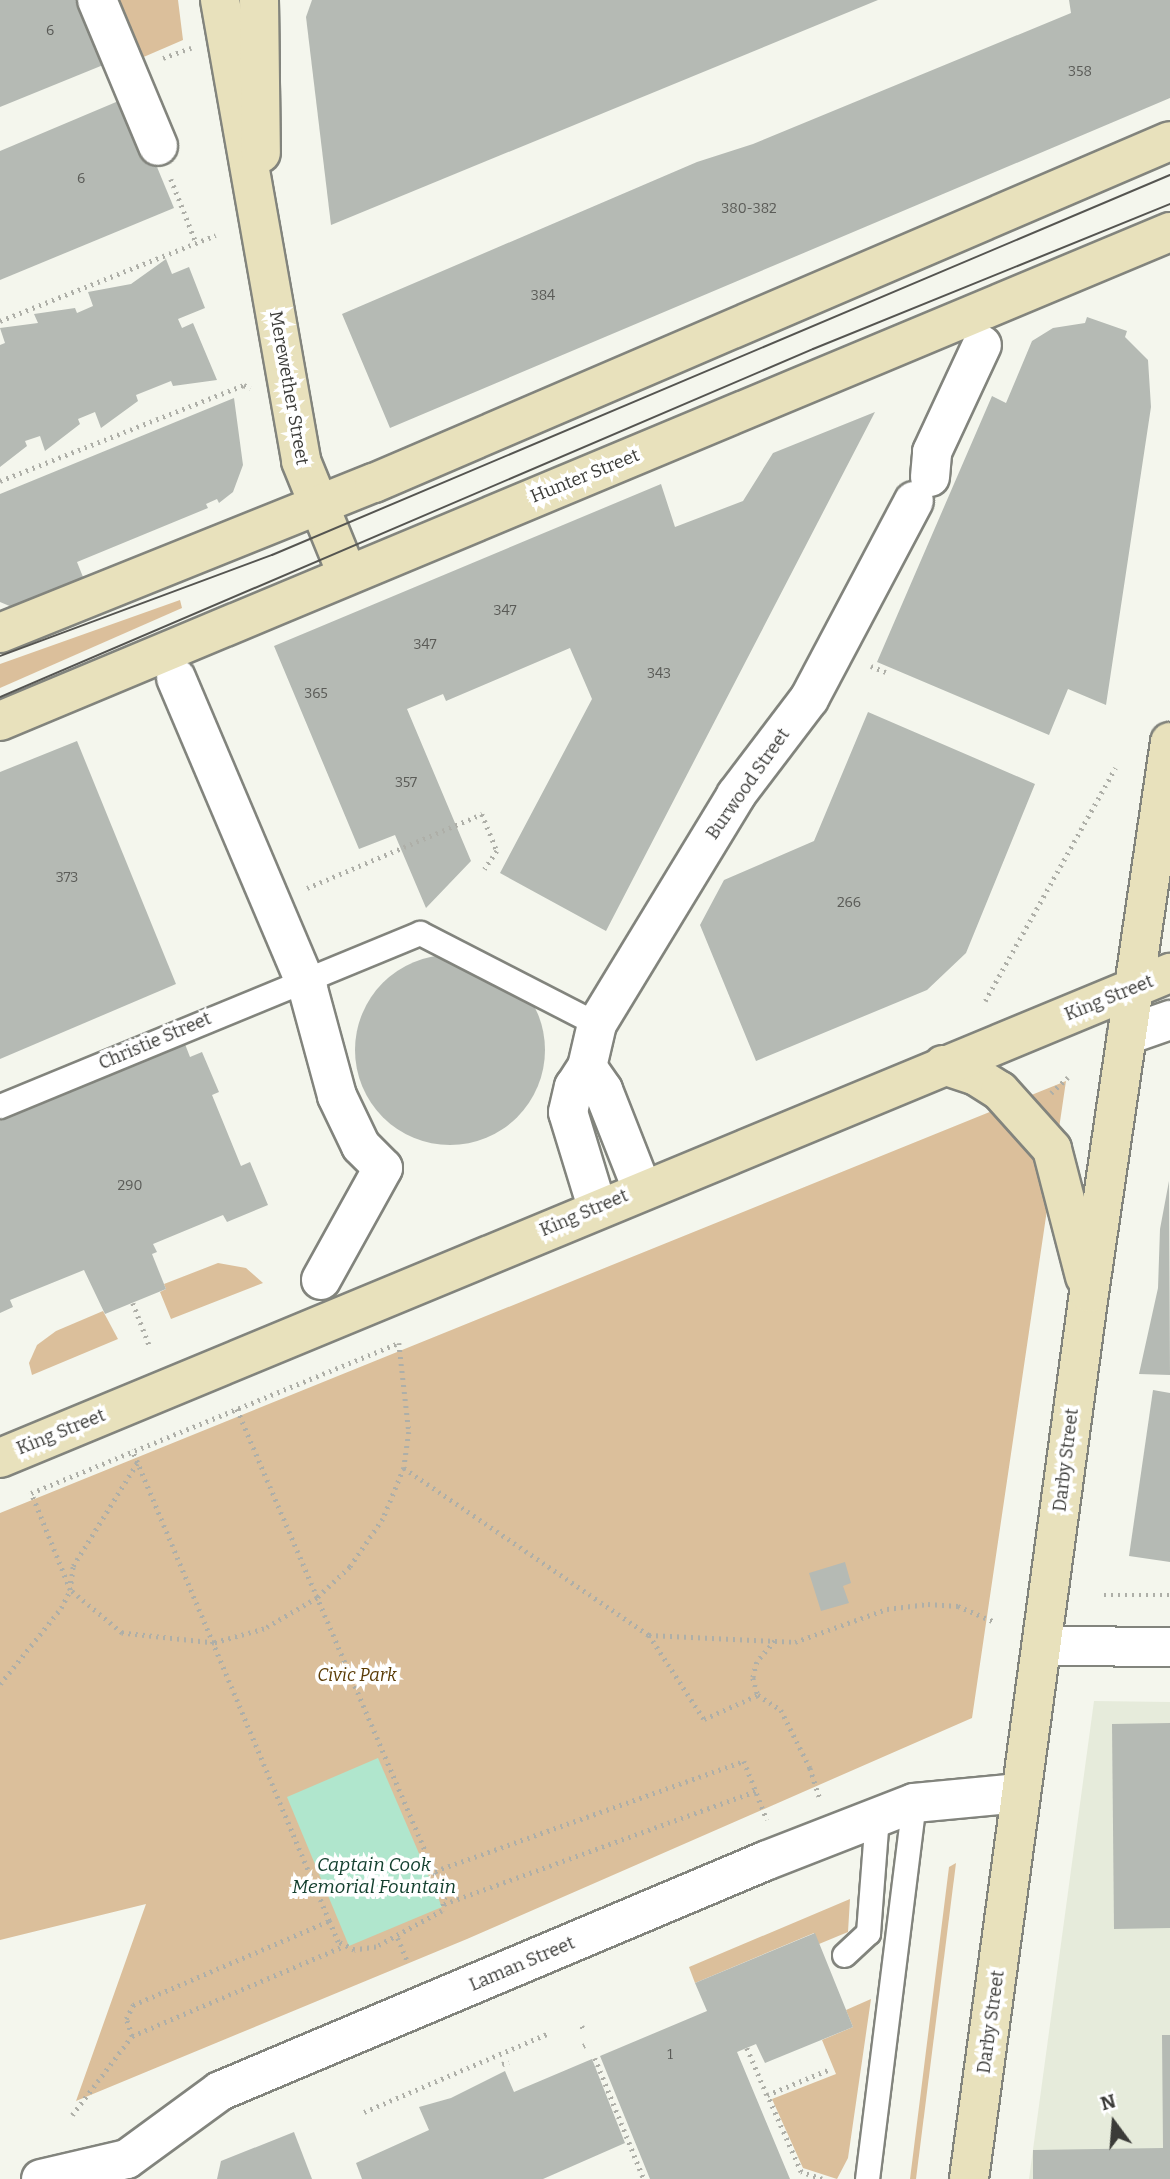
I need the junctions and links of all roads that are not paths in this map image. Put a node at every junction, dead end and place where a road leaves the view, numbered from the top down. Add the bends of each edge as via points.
1 (97, 0) edge
2 (219, 0) edge
3 (259, 0) edge
4 (1170, 141) edge
5 (158, 146) road end
6 (1170, 161) edge
7 (1126, 162) junction
8 (1170, 232) edge
9 (263, 236) junction
10 (982, 345) dead end
11 (317, 505) junction
12 (346, 574) junction
13 (0, 633) edge
14 (176, 678) dead end
15 (0, 721) edge
16 (1168, 776) edge
17 (1170, 972) edge
18 (307, 978) junction
19 (1134, 987) junction
20 (584, 1017) junction
21 (1170, 1020) edge
22 (1127, 1035) junction
23 (943, 1065) junction
24 (587, 1068) junction
25 (0, 1106) edge
26 (642, 1189) junction
27 (597, 1207) junction
28 (321, 1280) dead end
29 (1089, 1293) junction
30 (0, 1457) edge
31 (1042, 1646) junction
32 (1170, 1647) edge
33 (1020, 1793) junction
34 (914, 1803) junction
35 (877, 1817) junction
36 (844, 1955) dead end
37 (131, 2169) edge
38 (41, 2179) edge
39 (867, 2179) edge
40 (969, 2179) edge

1 - 5 street
2 - 9 main road, Merewether Street via 247,174
3 - 9 main road, Merewether Street
4 - 7 main road
6 - 7 main road
7 - 11 main road
8 - 12 main road, Hunter Street
9 - 11 main road, Merewether Street via 301,461
10 - 20 street, Burwood Street via 932,452 922,489 809,699 736,795
11 - 12 main road, Merewether Street
11 - 13 main road
12 - 15 main road, Hunter Street
14 - 18 street via 270,905
16 - 19 main road, Darby Street
17 - 19 main road, King Street
18 - 20 lane, Christie Street via 420,933
18 - 25 lane, Christie Street
18 - 28 street via 337,1096 361,1146 383,1168
19 - 22 main road, Darby Street
19 - 23 main road, King Street
20 - 24 street, Burwood Street
21 - 22 street
22 - 29 main road, Darby Street
23 - 26 main road, King Street
23 - 29 main road via 976,1076 1000,1091 1052,1149
24 - 26 street via 603,1090
24 - 27 street, Burwood Street via 574,1087 568,1112
26 - 27 main road, King Street
27 - 30 main road, King Street
29 - 31 main road, Darby Street
31 - 32 street
31 - 33 main road, Darby Street
33 - 34 street, Laman Street
33 - 40 main road, Darby Street
34 - 35 street, Laman Street
34 - 39 lane
35 - 36 lane via 868,1933
35 - 37 street, Laman Street via 220,2091
37 - 38 street, Laman Street

